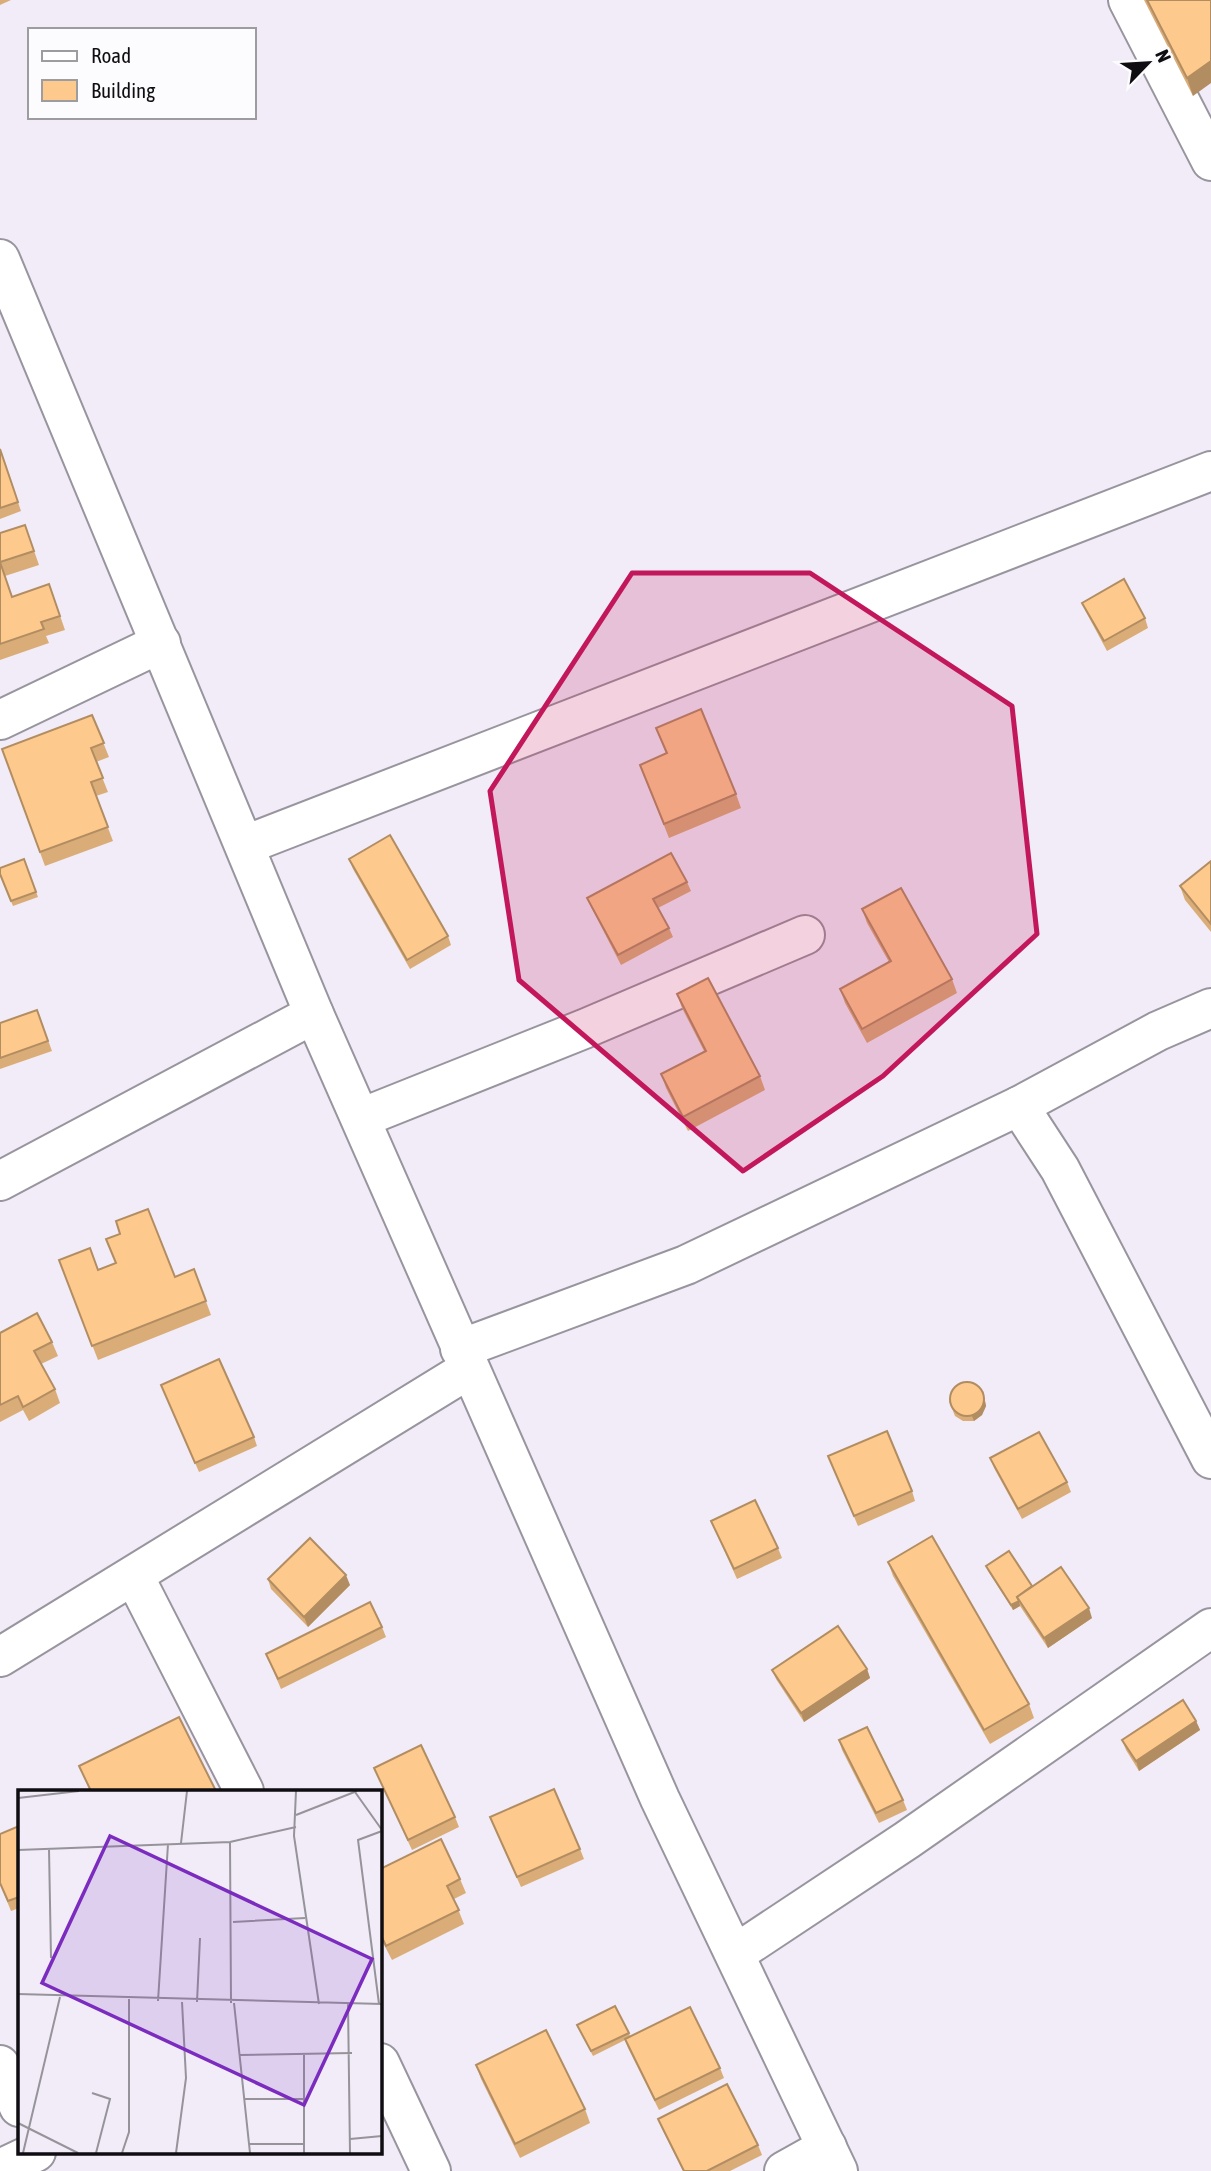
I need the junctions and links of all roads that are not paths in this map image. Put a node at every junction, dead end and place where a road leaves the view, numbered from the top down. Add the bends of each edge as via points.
1 (1128, 0) edge
2 (1211, 161) edge
3 (0, 259) edge
4 (1211, 471) edge
5 (161, 643) junction
6 (0, 720) edge
7 (245, 845) junction
8 (805, 935) dead end
9 (1211, 1007) edge
10 (314, 1014) junction
11 (1019, 1106) junction
12 (361, 1118) junction
13 (0, 1181) edge
14 (465, 1359) junction
15 (1211, 1459) edge
16 (134, 1576) junction
17 (1211, 1628) edge
18 (0, 1657) edge
19 (243, 1790) edge
20 (735, 1954) junction
21 (0, 2065) edge
22 (382, 2067) edge
23 (18, 2105) edge
24 (32, 2154) edge
25 (832, 2159) edge
26 (0, 2169) edge
27 (431, 2171) edge
28 (784, 2171) edge

1 - 2 street
3 - 5 street
4 - 7 street
5 - 6 street
5 - 7 street
7 - 10 street
8 - 12 street
9 - 11 street
10 - 12 street
10 - 13 street
11 - 14 street via 686,1265
11 - 15 street via 1059,1169
12 - 14 street
14 - 16 street
14 - 20 street via 660,1799
16 - 18 street
16 - 19 street
17 - 20 street
20 - 25 street
21 - 23 street
22 - 27 street
24 - 26 street
25 - 28 street

